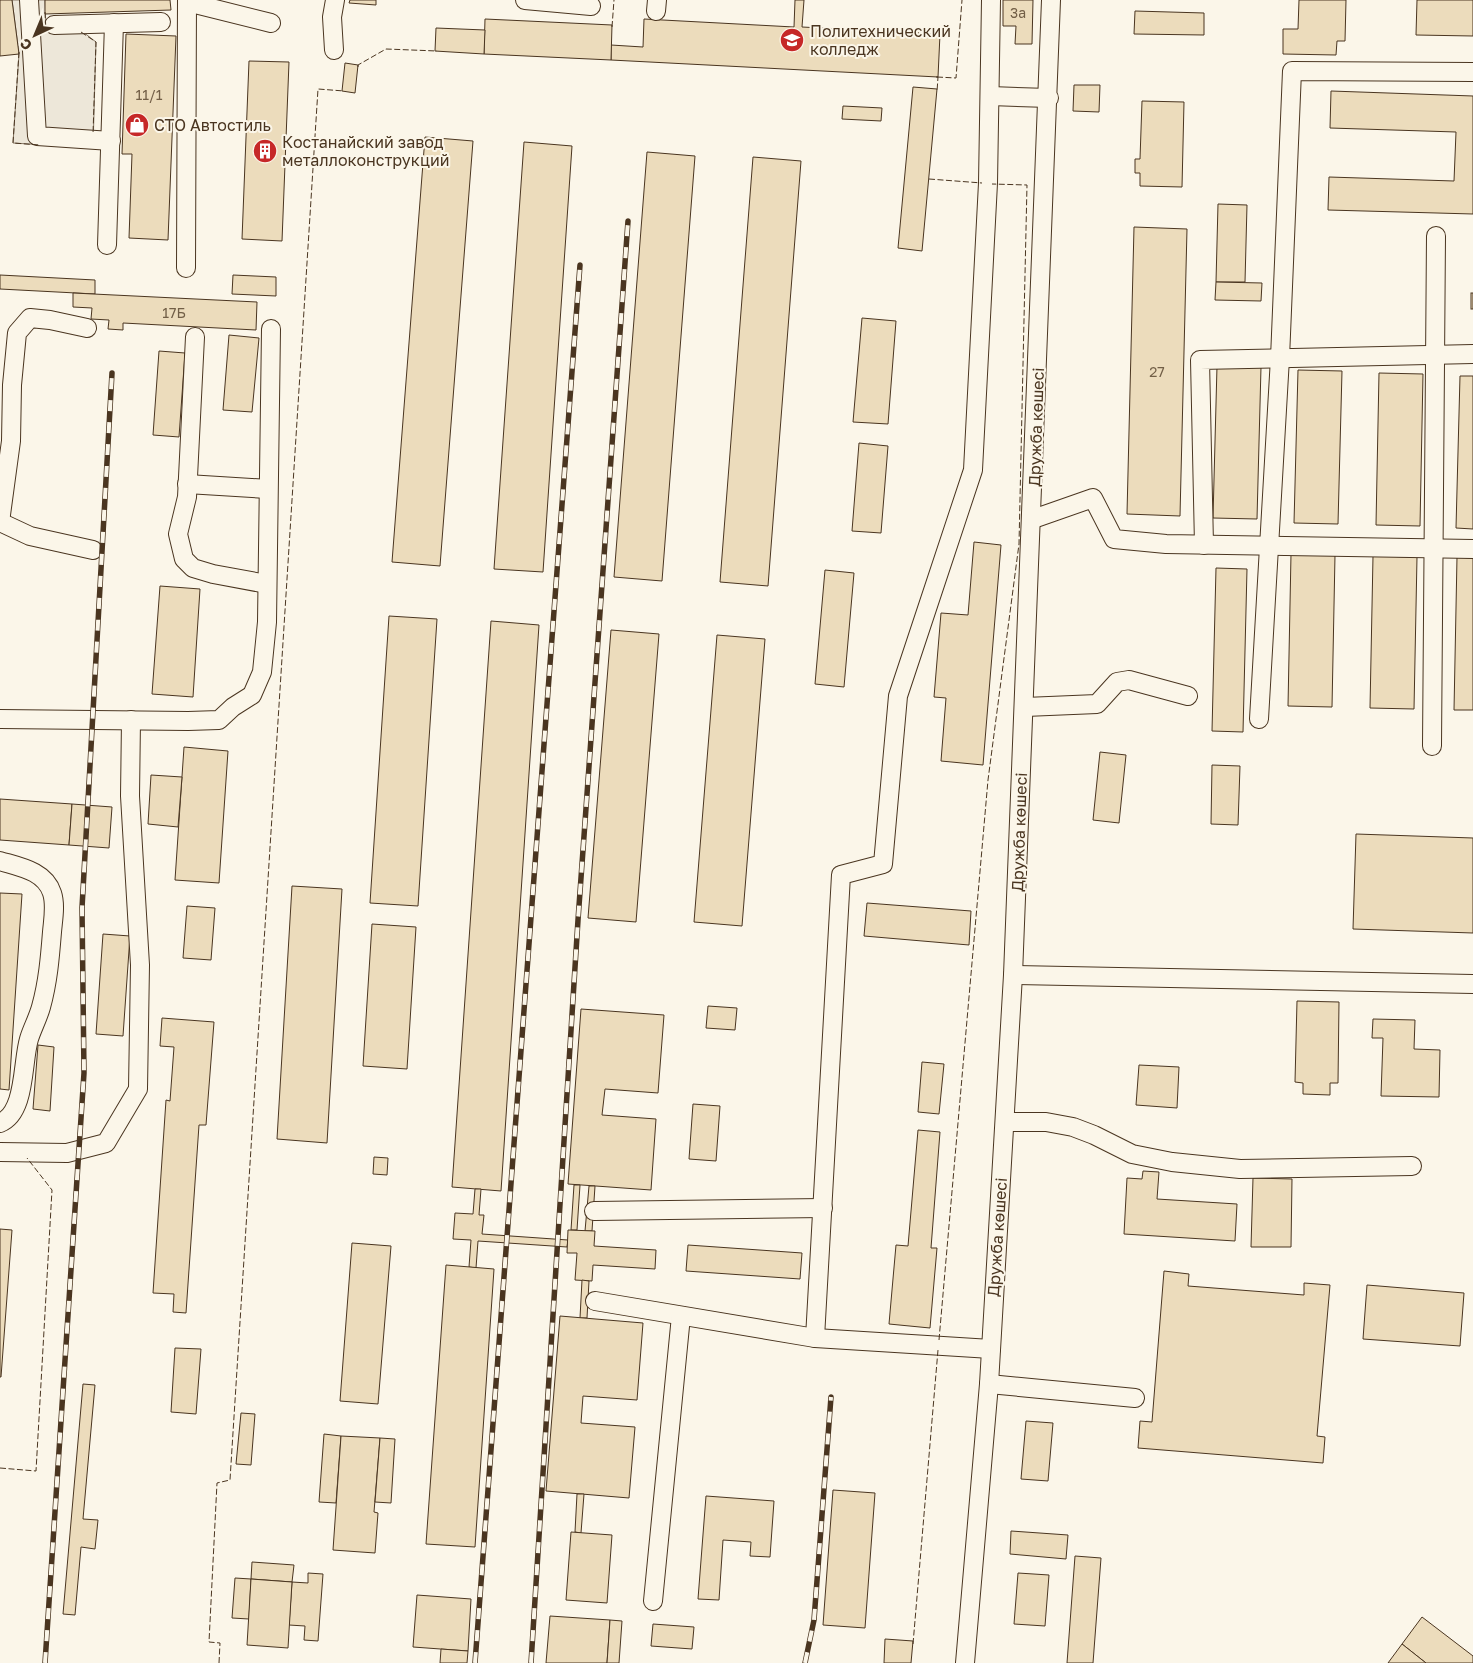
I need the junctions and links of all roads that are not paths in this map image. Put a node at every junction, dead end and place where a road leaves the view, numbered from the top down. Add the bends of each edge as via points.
1 (29, 0) edge
2 (335, 0) edge
3 (525, 0) edge
4 (991, 0) edge
5 (1052, 0) edge
6 (187, 1) edge
7 (591, 6) dead end
8 (161, 22) dead end
9 (271, 23) dead end
10 (114, 24) junction
11 (54, 25) dead end
12 (334, 50) dead end
13 (1473, 72) edge
14 (990, 96) junction
15 (1049, 98) junction
16 (111, 141) junction
17 (1436, 236) dead end
18 (108, 245) dead end
19 (186, 268) dead end
20 (87, 328) dead end
21 (271, 329) dead end
22 (195, 337) dead end
23 (1473, 354) edge
24 (1435, 355) junction
25 (1280, 358) junction
26 (187, 484) junction
27 (268, 489) junction
28 (1032, 519) junction
29 (0, 522) edge
30 (1204, 545) junction
31 (1269, 546) junction
32 (1433, 549) junction
33 (93, 550) dead end
34 (1473, 550) edge
35 (267, 584) junction
36 (1188, 696) dead end
37 (1025, 707) junction
38 (0, 719) edge
39 (1259, 719) dead end
40 (131, 720) junction
41 (1432, 746) dead end
42 (0, 861) edge
43 (1013, 975) junction
44 (1473, 984) edge
45 (1004, 1122) junction
46 (0, 1123) edge
47 (0, 1152) edge
48 (1412, 1166) dead end
49 (822, 1208) junction
50 (594, 1211) dead end
51 (595, 1301) dead end
52 (681, 1316) junction
53 (815, 1338) junction
54 (990, 1349) junction
55 (988, 1384) junction
56 (1135, 1398) dead end
57 (653, 1601) dead end
58 (965, 1663) edge

1 - 16 street via 37,136
2 - 12 street via 332,17
3 - 7 street
4 - 14 street
5 - 15 street, Дружба көшесі
6 - 9 street
6 - 19 street
8 - 10 street
10 - 11 street
10 - 16 street
13 - 25 street via 1292,71
14 - 15 street
14 - 49 street via 973,470 898,696 883,864 841,875
15 - 28 street, Дружба көшесі
16 - 18 street
17 - 24 street
20 - 29 street via 30,318 17,333 11,441
21 - 27 street
22 - 26 street
23 - 24 street
24 - 25 street
24 - 32 street
25 - 30 street via 1200,360
25 - 31 street
26 - 27 street
26 - 35 street via 178,534 184,559 193,568
27 - 35 street
28 - 30 street via 1093,498 1114,539
28 - 37 street, Дружба көшесі
29 - 33 street via 30,536
30 - 31 street
31 - 32 street
31 - 39 street
32 - 34 street
32 - 41 street
35 - 40 street via 262,672 252,696 219,720
36 - 37 street via 1129,680 1117,682 1097,704
37 - 43 street, Дружба көшесі
38 - 40 street
40 - 47 street via 130,796 140,965 138,1089 106,1143 67,1153
42 - 46 street via 36,872 52,893 54,914 48,979 28,1041 23,1080 16,1105 6,1121
43 - 44 street
43 - 45 street, Дружба көшесі
45 - 48 street via 1046,1122 1073,1127 1132,1154 1172,1162 1240,1169
45 - 54 street, Дружба көшесі
49 - 50 street
49 - 53 street
51 - 52 street
52 - 53 street
52 - 57 street
53 - 54 street
54 - 55 street, Дружба көшесі
55 - 56 street
55 - 58 street, Дружба көшесі

